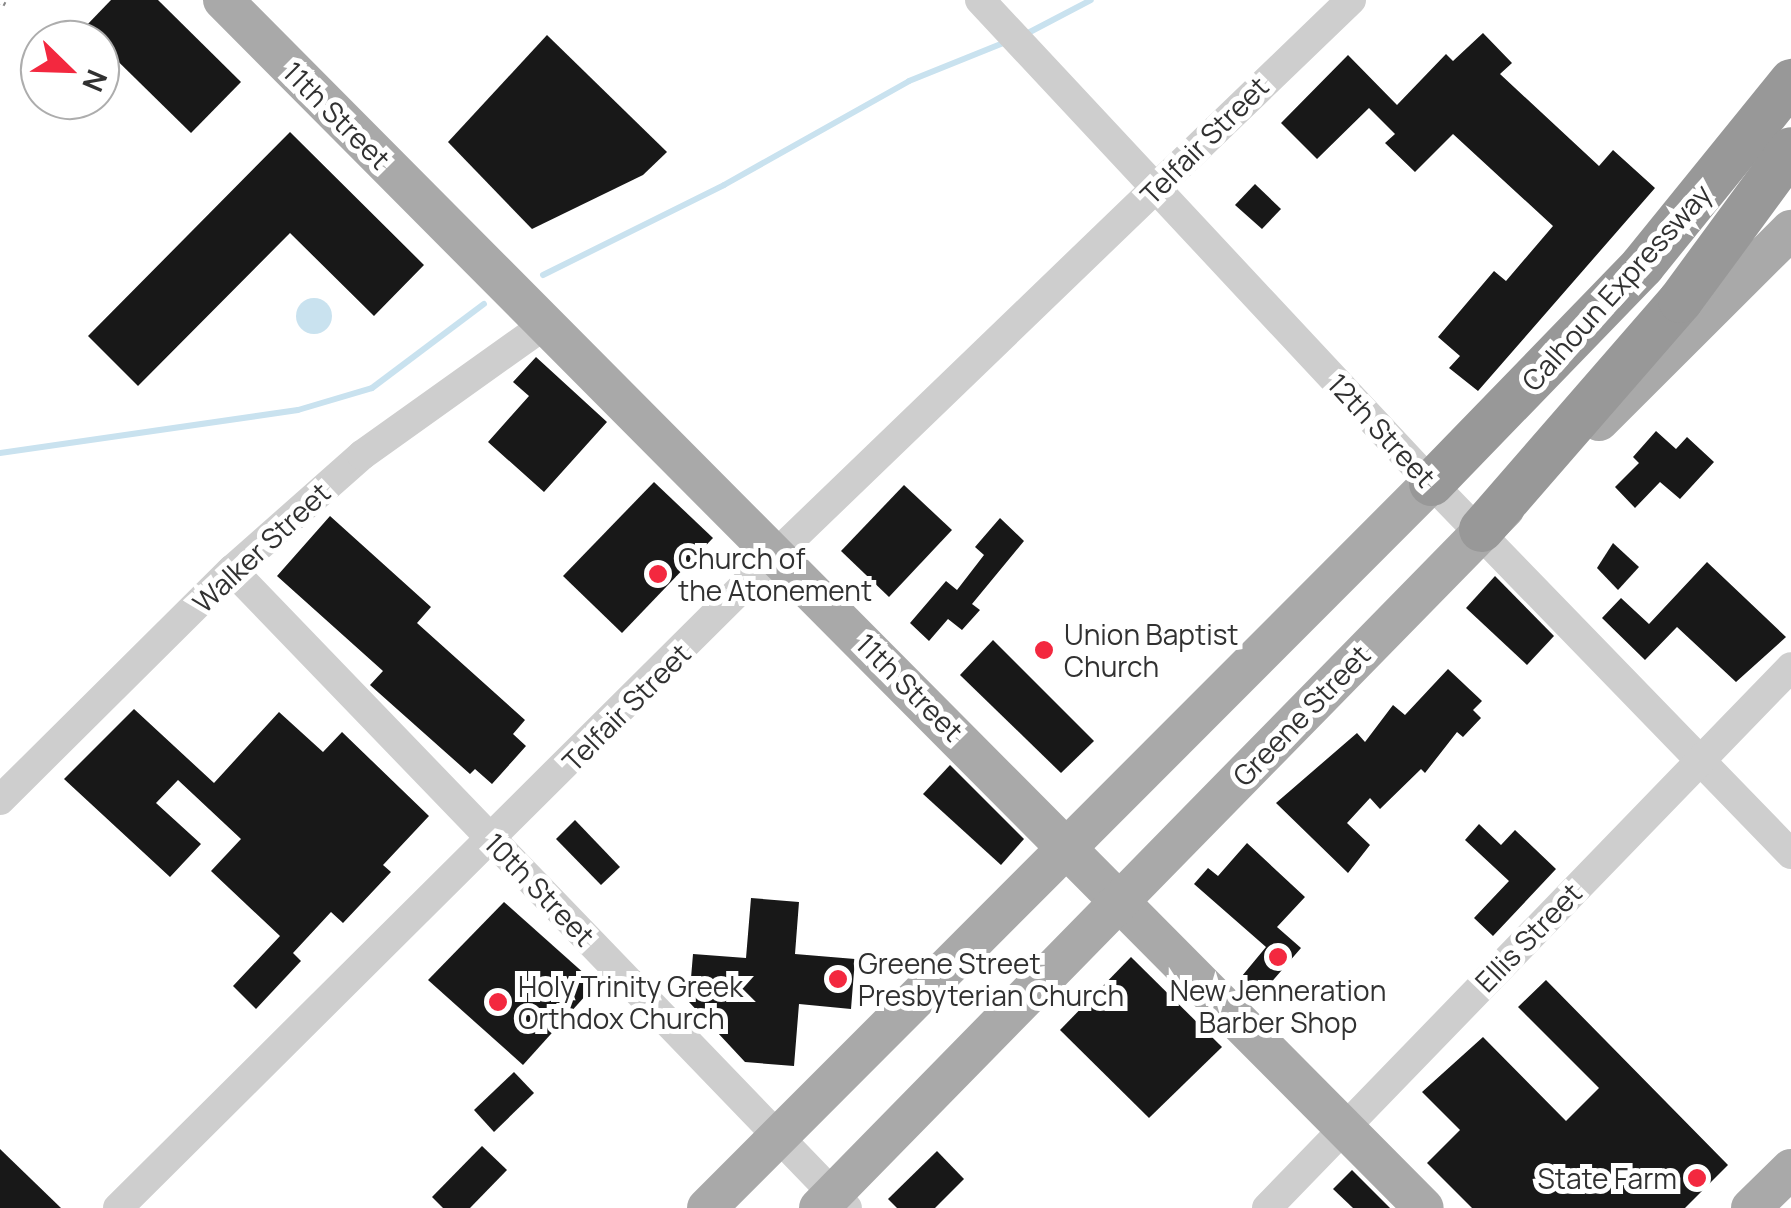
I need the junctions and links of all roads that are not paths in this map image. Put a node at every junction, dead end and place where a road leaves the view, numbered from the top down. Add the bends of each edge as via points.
1 (222, 0) edge
2 (1352, 0) edge
3 (985, 4) edge
4 (1791, 81) edge
5 (1791, 149) edge
6 (1156, 188) junction
7 (1791, 230) edge
8 (547, 323) junction
9 (1431, 484) junction
10 (1481, 529) junction
11 (776, 555) junction
12 (232, 570) junction
13 (1791, 667) edge
14 (1696, 761) junction
15 (0, 800) edge
16 (493, 841) junction
17 (1068, 849) junction
18 (1791, 854) edge
19 (1120, 903) junction
20 (1346, 1128) junction
21 (779, 1137) junction
22 (1791, 1169) edge
23 (833, 1203) edge
24 (118, 1208) edge
25 (707, 1208) edge
26 (1267, 1208) edge
27 (1424, 1208) edge
28 (1752, 1208) edge

1 - 8 main road, 11th Street
2 - 6 street, Telfair Street
3 - 6 street, 12th Street
4 - 9 highway, Calhoun Expressway via 1642,265
5 - 10 highway, Calhoun Expressway via 1680,300
6 - 9 street, 12th Street
6 - 11 street, Telfair Street
7 - 10 main road, Greene Street
8 - 11 main road, 11th Street
8 - 12 street, Walker Street via 362,454
9 - 10 street, 12th Street
9 - 17 main road
10 - 14 street, 12th Street
10 - 19 main road, Greene Street
11 - 16 street, Telfair Street
11 - 17 main road, 11th Street
12 - 15 street, Walker Street
12 - 16 street, 10th Street
13 - 14 street, Ellis Street
14 - 18 street, 12th Street
14 - 20 street, Ellis Street
16 - 21 street, 10th Street
16 - 24 street, Telfair Street
17 - 19 main road, 11th Street
17 - 21 main road
19 - 20 main road, 11th Street
19 - 23 main road, Greene Street
20 - 26 street, Ellis Street
20 - 27 main road, 11th Street
21 - 23 street, 10th Street
21 - 25 main road
22 - 28 main road

